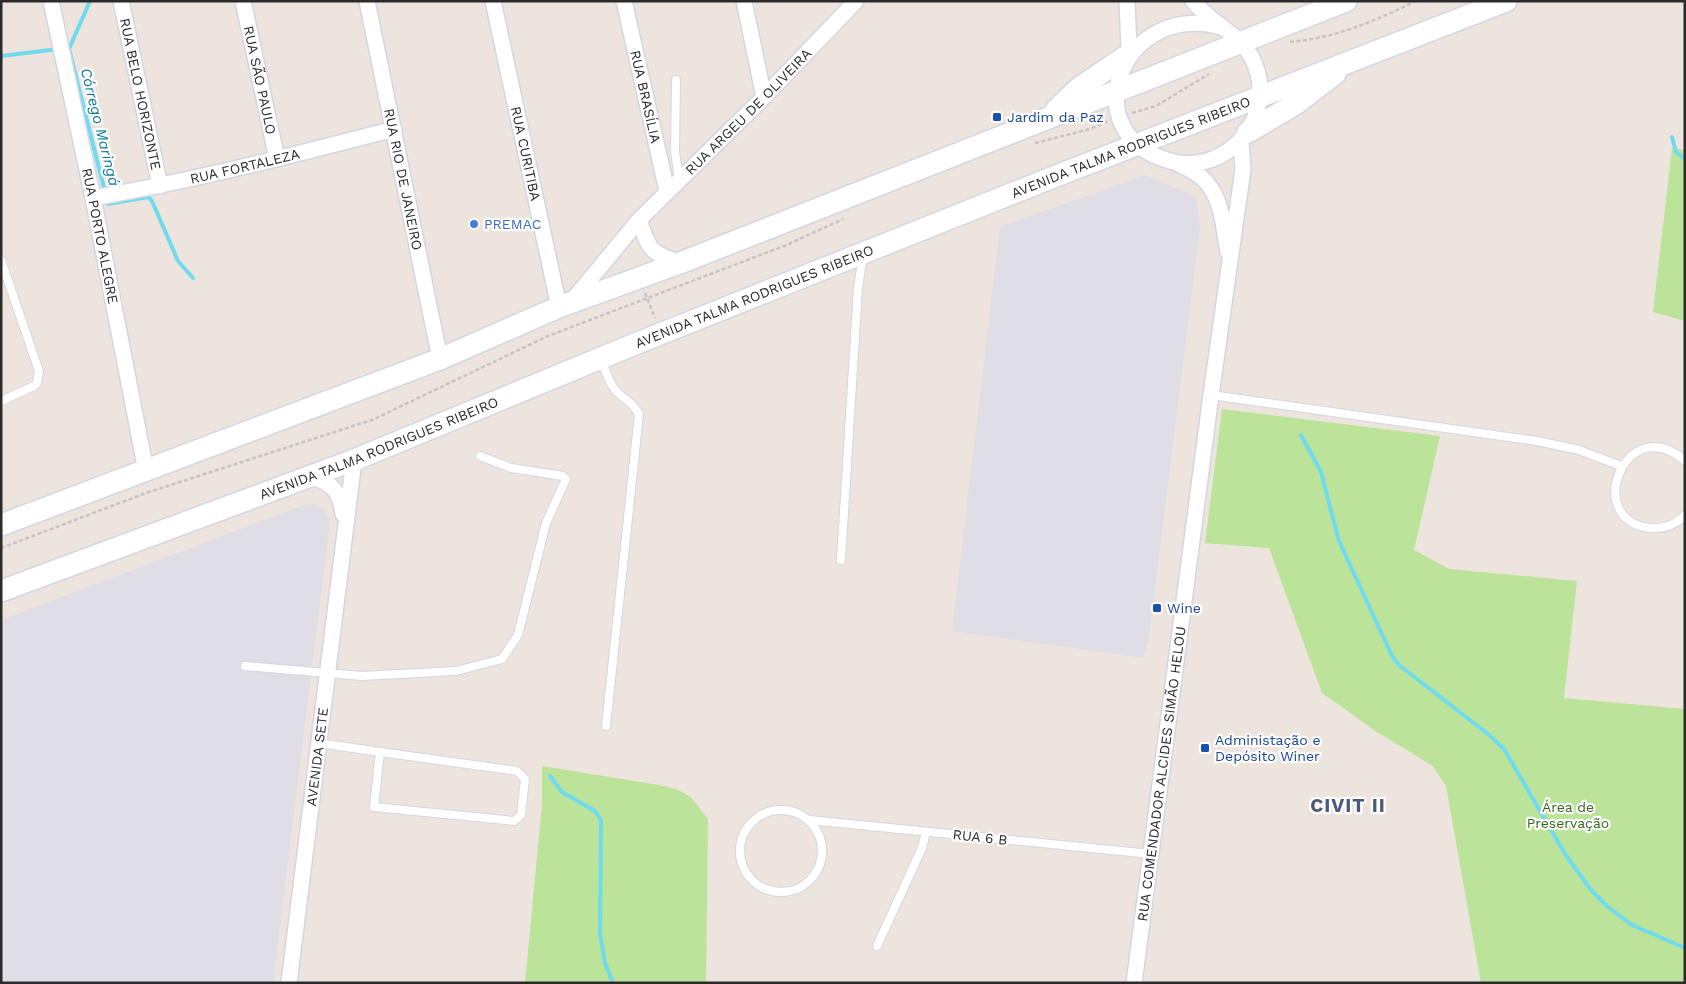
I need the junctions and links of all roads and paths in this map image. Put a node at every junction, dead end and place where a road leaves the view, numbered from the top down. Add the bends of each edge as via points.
1 (51, 1) edge
2 (121, 1) edge
3 (243, 1) edge
4 (367, 1) edge
5 (494, 1) edge
6 (624, 1) edge
7 (744, 1) edge
8 (856, 1) edge
9 (1127, 1) edge
10 (1193, 1) edge
11 (1346, 1) edge
12 (1416, 1) edge
13 (1506, 1) edge
14 (1221, 27) junction
15 (1241, 42) junction
16 (1285, 43) dead end
17 (1127, 53) junction
18 (1352, 61) junction
19 (1212, 72) dead end
20 (676, 80) dead end
21 (1116, 90) junction
22 (764, 96) junction
23 (1261, 96) junction
24 (1120, 116) junction
25 (1048, 117) junction
26 (394, 129) junction
27 (1244, 136) junction
28 (1139, 144) junction
29 (1027, 146) dead end
30 (277, 160) junction
31 (1171, 161) junction
32 (679, 179) junction
33 (160, 186) junction
34 (667, 190) junction
35 (94, 198) junction
36 (844, 218) dead end
37 (639, 220) junction
38 (863, 253) junction
39 (1, 260) edge
40 (680, 263) junction
41 (1230, 266) junction
42 (639, 278) junction
43 (647, 298) junction
44 (565, 305) junction
45 (661, 334) junction
46 (601, 358) junction
47 (440, 359) junction
48 (1211, 395) junction
49 (1, 402) edge
50 (480, 456) dead end
51 (354, 460) junction
52 (1685, 461) edge
53 (1621, 466) junction
54 (146, 471) junction
55 (310, 476) junction
56 (1685, 515) edge
57 (1, 526) edge
58 (345, 533) junction
59 (1, 548) edge
60 (840, 560) dead end
61 (1, 591) edge
62 (245, 666) dead end
63 (328, 673) junction
64 (606, 726) dead end
65 (319, 743) junction
66 (380, 752) junction
67 (809, 820) junction
68 (926, 832) junction
69 (1150, 854) junction
70 (877, 946) dead end
71 (289, 983) edge
72 (1134, 983) edge

1 - 35 street, RUA PORTO ALEGRE
2 - 33 street, RUA BELO HORIZONTE
3 - 30 street, RUA SÃO PAULO
4 - 26 street, RUA RIO DE JANEIRO
5 - 44 street, RUA CURITIBA
6 - 34 street, RUA BRASÍLIA
7 - 22 street
8 - 22 street, RUA ARGEU DE OLIVEIRA
9 - 17 street
10 - 14 street
11 - 15 main road
12 - 16 path via 1319,40
13 - 18 main road, AVENIDA TALMA RODRIGUES RIBEIRO
14 - 15 street
14 - 17 street via 1197,20 1171,22 1148,32
15 - 21 main road
15 - 23 street via 1258,71
17 - 21 street via 1118,73
17 - 25 main road via 1079,88
18 - 23 main road, AVENIDA TALMA RODRIGUES RIBEIRO
18 - 27 main road via 1298,103
19 - 24 path via 1156,106
20 - 32 lane via 674,152
21 - 24 street
21 - 25 main road
22 - 32 street, RUA ARGEU DE OLIVEIRA
23 - 27 street via 1255,119
23 - 28 main road, AVENIDA TALMA RODRIGUES RIBEIRO
24 - 28 street
24 - 29 path via 1090,129
25 - 40 main road
26 - 30 street, RUA FORTALEZA
26 - 47 street, RUA RIO DE JANEIRO
27 - 31 street via 1224,154 1209,160 1193,163
27 - 41 street, RUA COMENDADOR ALCIDES SIMÃO HELOU via 1243,169
28 - 31 street, RUA COMENDADOR ALCIDES SIMÃO HELOU via 1154,155
28 - 38 main road, AVENIDA TALMA RODRIGUES RIBEIRO
30 - 33 street, RUA FORTALEZA
31 - 41 street, RUA COMENDADOR ALCIDES SIMÃO HELOU via 1196,173 1216,194
32 - 34 street, RUA ARGEU DE OLIVEIRA
33 - 35 street, RUA FORTALEZA
34 - 37 street, RUA ARGEU DE OLIVEIRA
35 - 54 street, RUA PORTO ALEGRE
36 - 43 path via 784,246
37 - 40 street via 651,250
37 - 44 street, RUA ARGEU DE OLIVEIRA
38 - 45 main road, AVENIDA TALMA RODRIGUES RIBEIRO
38 - 60 lane
39 - 49 lane via 39,371 34,386
40 - 42 main road
41 - 48 street, RUA COMENDADOR ALCIDES SIMÃO HELOU
42 - 43 path
42 - 44 main road
43 - 45 path
43 - 59 path via 548,336 372,420 146,493
44 - 47 main road
45 - 46 main road, AVENIDA TALMA RODRIGUES RIBEIRO
46 - 51 main road, AVENIDA TALMA RODRIGUES RIBEIRO
46 - 64 lane via 608,380 618,393 633,402 639,414
47 - 54 main road
48 - 53 lane via 1537,441 1578,450
48 - 69 street, RUA COMENDADOR ALCIDES SIMÃO HELOU
50 - 63 lane via 512,468 566,479 546,524 518,636 502,659 456,671 362,676
51 - 55 main road, AVENIDA TALMA RODRIGUES RIBEIRO
51 - 58 street, AVENIDA SETE
52 - 53 lane via 1666,449 1653,448 1635,454
53 - 56 lane via 1616,477 1617,502 1633,522 1657,528 1669,526
54 - 57 main road
55 - 58 street, AVENIDA SETE via 326,481 341,498
55 - 61 main road, AVENIDA TALMA RODRIGUES RIBEIRO
58 - 63 street, AVENIDA SETE
62 - 63 lane
63 - 65 street, AVENIDA SETE
65 - 66 lane
65 - 71 street, AVENIDA SETE
66 - 66 lane via 517,771 525,779 522,815 514,821 374,807
67 - 67 lane, RUA 6 B via 797,813 771,811 748,826 740,852 749,876 759,885 785,892 810,881 822,857 819,837
67 - 68 lane, RUA 6 B
68 - 69 lane, RUA 6 B
68 - 70 lane via 922,848
69 - 72 street, RUA COMENDADOR ALCIDES SIMÃO HELOU

